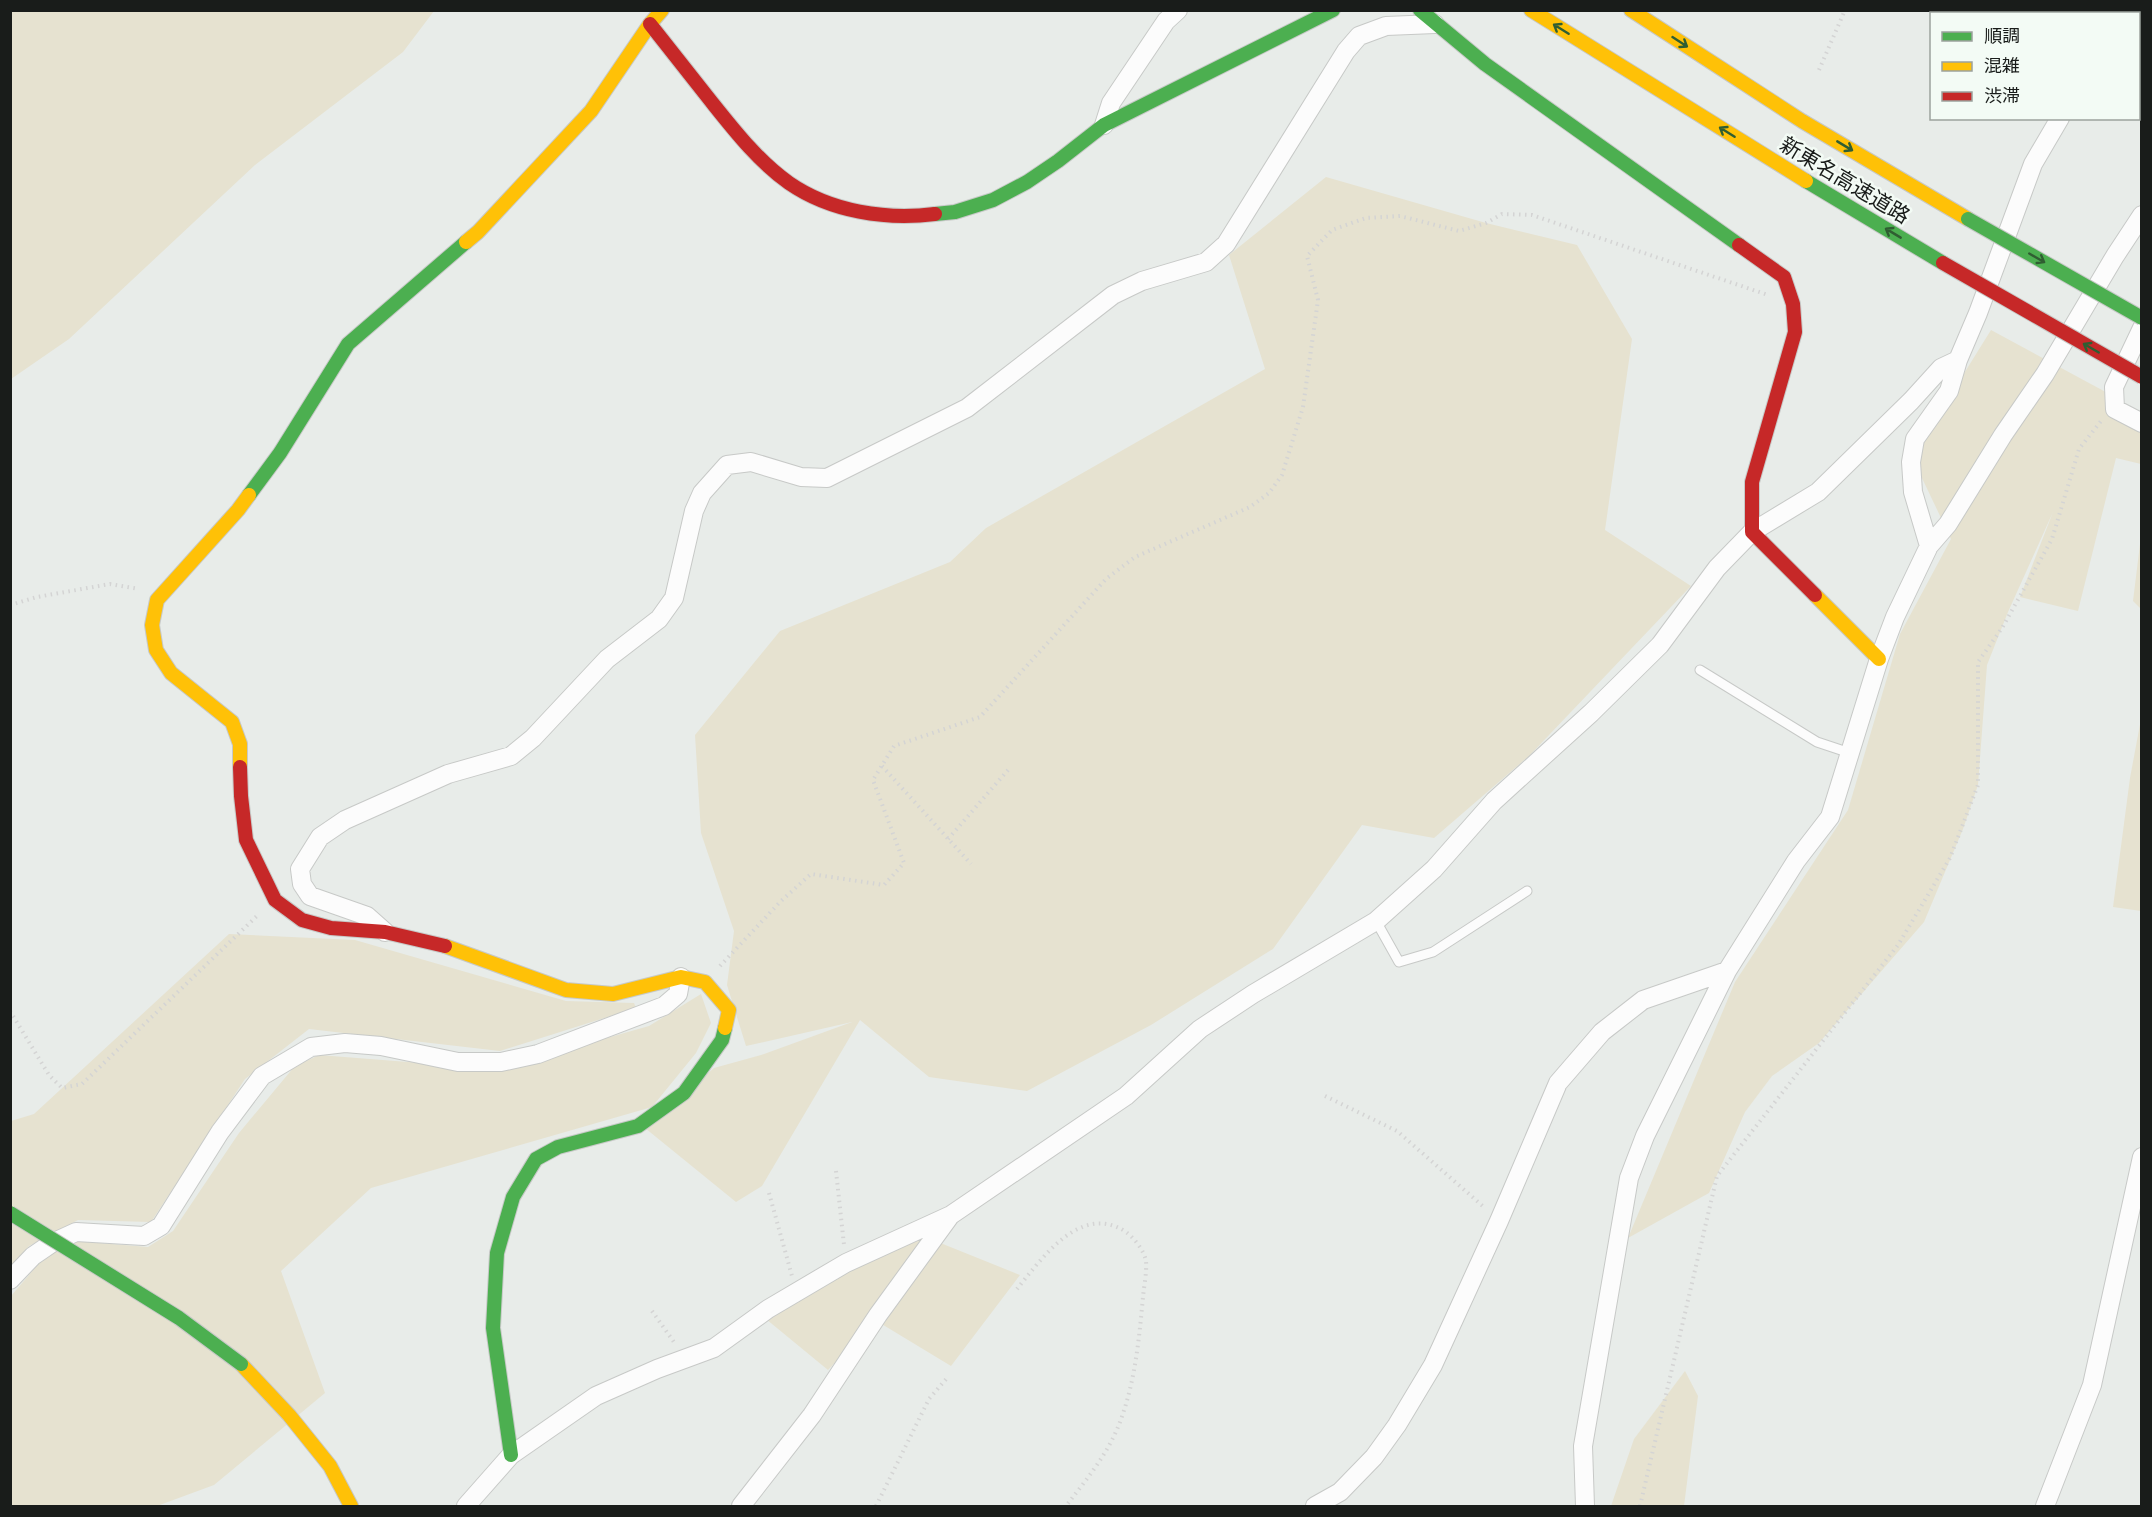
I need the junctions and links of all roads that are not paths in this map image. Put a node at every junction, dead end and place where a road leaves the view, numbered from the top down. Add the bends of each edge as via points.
1 (1178, 10) edge
2 (1333, 10) edge
3 (1420, 10) edge
4 (1532, 10) edge
5 (1631, 10) edge
6 (651, 15) edge
7 (1435, 24) junction
8 (2059, 120) edge
9 (1104, 125) junction
10 (2142, 215) edge
11 (2142, 318) edge
12 (2142, 328) edge
13 (1958, 360) junction
14 (2142, 377) edge
15 (2142, 423) edge
16 (1752, 532) junction
17 (1929, 546) junction
18 (1879, 659) junction
19 (1700, 670) dead end
20 (1850, 753) junction
21 (1527, 891) dead end
22 (1376, 921) junction
23 (385, 932) junction
24 (1727, 970) junction
25 (681, 977) junction
26 (2142, 1157) edge
27 (10, 1213) edge
28 (951, 1215) junction
29 (10, 1280) edge
30 (511, 1455) junction
31 (351, 1506) edge
32 (466, 1506) edge
33 (741, 1506) edge
34 (1315, 1506) edge
35 (1585, 1506) edge
36 (2045, 1506) edge

1 - 9 street via 1166,21 1111,103
2 - 9 main road
3 - 7 main road
14 -> 4 main road, 新東名高速道路, bridge via 1779,165
5 -> 11 main road, 新東名高速道路, bridge via 1803,121
6 - 9 main road via 744,143 789,183 826,203 872,214 914,217 955,212 993,200 1027,182
6 - 23 main road via 591,111 486,224 348,344 238,510 157,600 152,625 156,650 171,673 232,722 240,744 246,840 275,900 302,920 331,928
7 - 16 main road via 1485,64 1784,277 1793,304 1795,332 1752,482
7 - 23 street via 1386,26 1359,36 1226,244 1206,262 1142,281 1113,295 968,408 827,478 801,477 751,462 728,465 702,493 694,511 674,598 658,620 607,659 533,738 511,756 448,774 345,820 320,837 300,869 302,884 310,896 367,916
8 - 13 street via 2033,164
10 - 17 street via 2045,374 1948,524
12 - 15 street via 2114,387 2115,409
13 - 16 street via 1941,368 1818,492
13 - 17 street via 1949,391 1916,439 1911,462 1913,492
16 - 18 main road
16 - 22 street via 1717,568 1660,645 1494,801 1434,869
17 - 18 street
18 - 20 street
19 - 20 lane via 1817,742
20 - 24 street via 1830,817 1796,861
21 - 22 lane via 1433,952 1399,962
22 - 28 street via 1200,1029 1126,1096
23 - 25 main road via 440,944 566,990 613,994
24 - 34 street via 1643,1000 1602,1032 1558,1083 1433,1365 1374,1457 1340,1492
24 - 35 street via 1645,1136 1629,1178 1583,1446
25 - 29 street via 678,994 664,1006 538,1054 501,1062 458,1062 381,1046 345,1043 311,1047 262,1076 220,1132 161,1226 144,1236 75,1232 52,1243
25 - 30 main road via 705,982 729,1010 722,1040 684,1093 638,1126 558,1147 536,1159 513,1197 497,1253 493,1329
26 - 36 street via 2092,1385
27 - 31 main road, bridge via 179,1318 241,1364 290,1415 330,1466
28 - 30 street via 846,1263 768,1309 714,1348 596,1396
28 - 33 street via 812,1415
30 - 32 street

